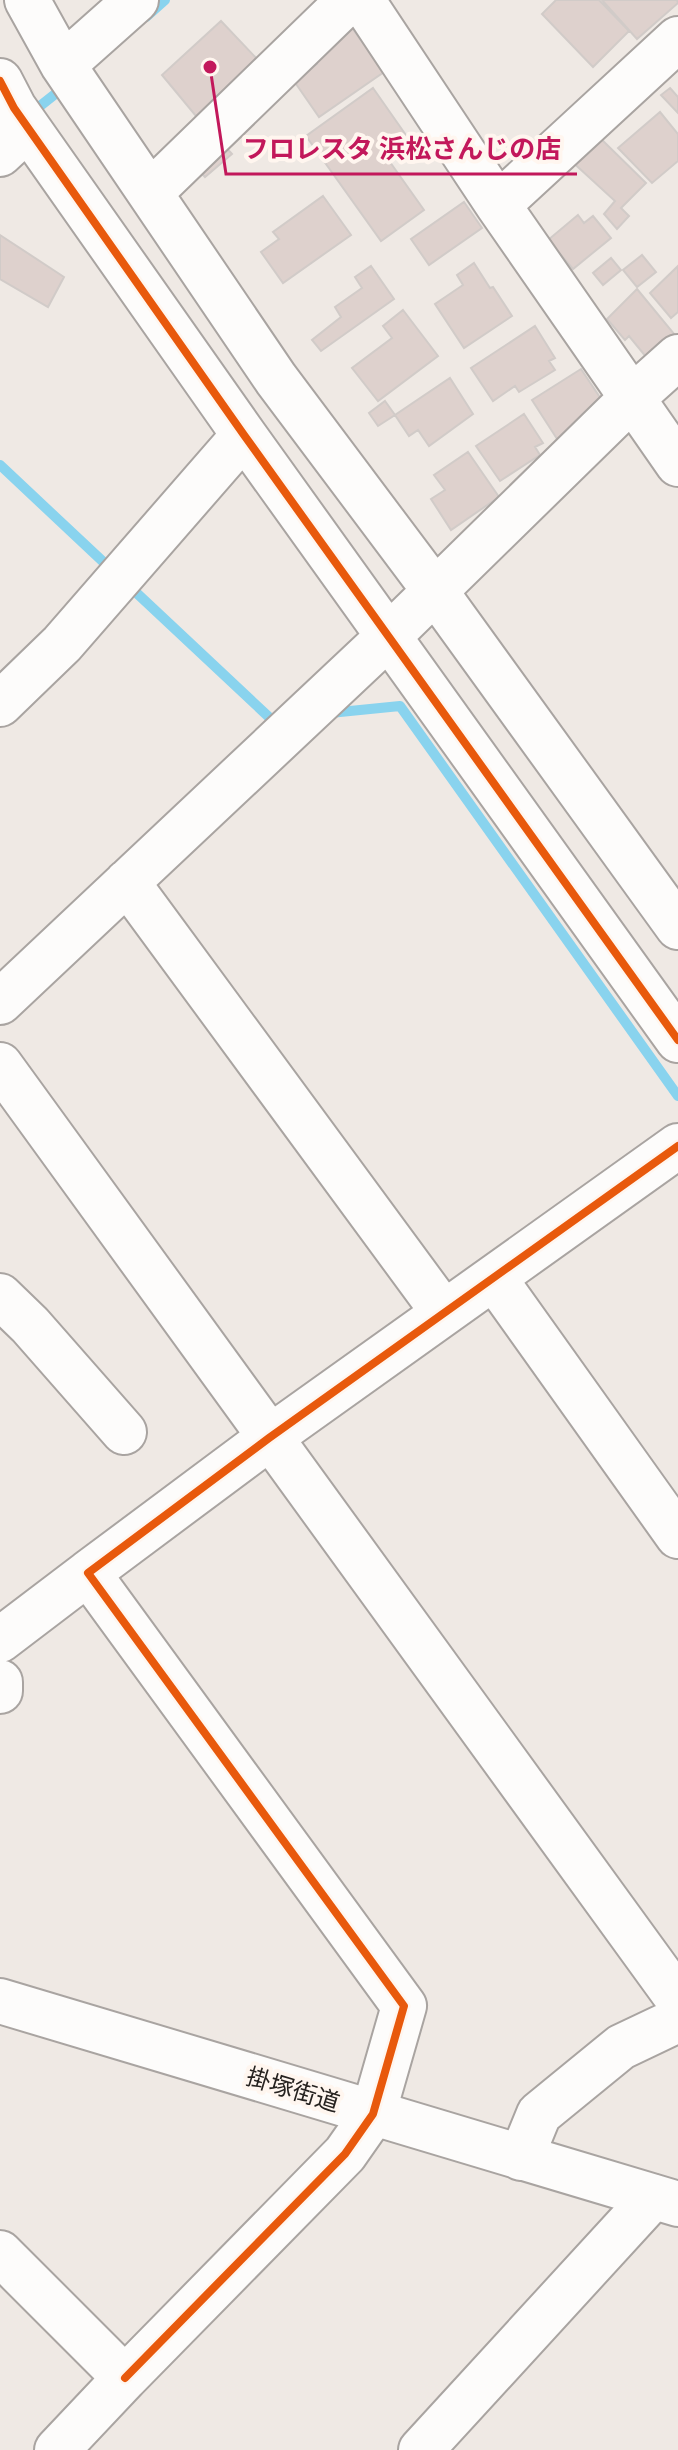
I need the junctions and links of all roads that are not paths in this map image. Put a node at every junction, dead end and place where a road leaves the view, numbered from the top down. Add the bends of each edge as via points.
1 (27, 0) edge
2 (136, 0) edge
3 (349, 0) edge
4 (362, 0) edge
5 (678, 39) edge
6 (63, 65) junction
7 (0, 81) edge
8 (14, 141) edge
9 (150, 193) junction
10 (498, 205) junction
11 (678, 357) edge
12 (631, 399) junction
13 (244, 435) junction
14 (678, 464) edge
15 (435, 591) junction
16 (389, 636) junction
17 (0, 704) edge
18 (127, 882) junction
19 (678, 927) edge
20 (0, 1002) edge
21 (678, 1040) edge
22 (0, 1065) edge
23 (678, 1146) edge
24 (494, 1278) junction
25 (0, 1296) edge
26 (444, 1313) junction
27 (124, 1432) dead end
28 (269, 1438) junction
29 (678, 1536) edge
30 (88, 1573) junction
31 (0, 1640) edge
32 (0, 1682) edge
33 (0, 1691) edge
34 (678, 1999) edge
35 (0, 2001) edge
36 (678, 2020) edge
37 (373, 2114) junction
38 (521, 2158) junction
39 (665, 2200) edge
40 (0, 2253) edge
41 (125, 2378) junction
42 (57, 2450) edge
43 (421, 2450) edge

1 - 6 main road
2 - 6 main road
3 - 9 main road
4 - 10 main road
5 - 10 main road
6 - 9 main road
7 - 8 main road via 14,108
8 - 13 main road
9 - 15 main road via 276,379
10 - 12 main road
11 - 12 main road
12 - 14 main road
12 - 15 main road
13 - 16 main road
13 - 17 main road via 62,644
15 - 16 main road
15 - 19 main road
16 - 18 main road
16 - 21 main road
18 - 20 main road
18 - 26 main road
22 - 28 main road
23 - 24 main road
24 - 26 main road
24 - 29 main road
25 - 27 main road
26 - 28 main road
28 - 30 main road
28 - 34 main road
30 - 31 main road
30 - 37 main road via 404,2006
32 - 33 main road
35 - 37 main road, 掛塚街道
36 - 38 main road via 621,2047 539,2114
37 - 38 main road, 掛塚街道
37 - 41 main road via 345,2154
38 - 39 main road, 掛塚街道
39 - 43 main road
40 - 41 main road
41 - 42 main road

